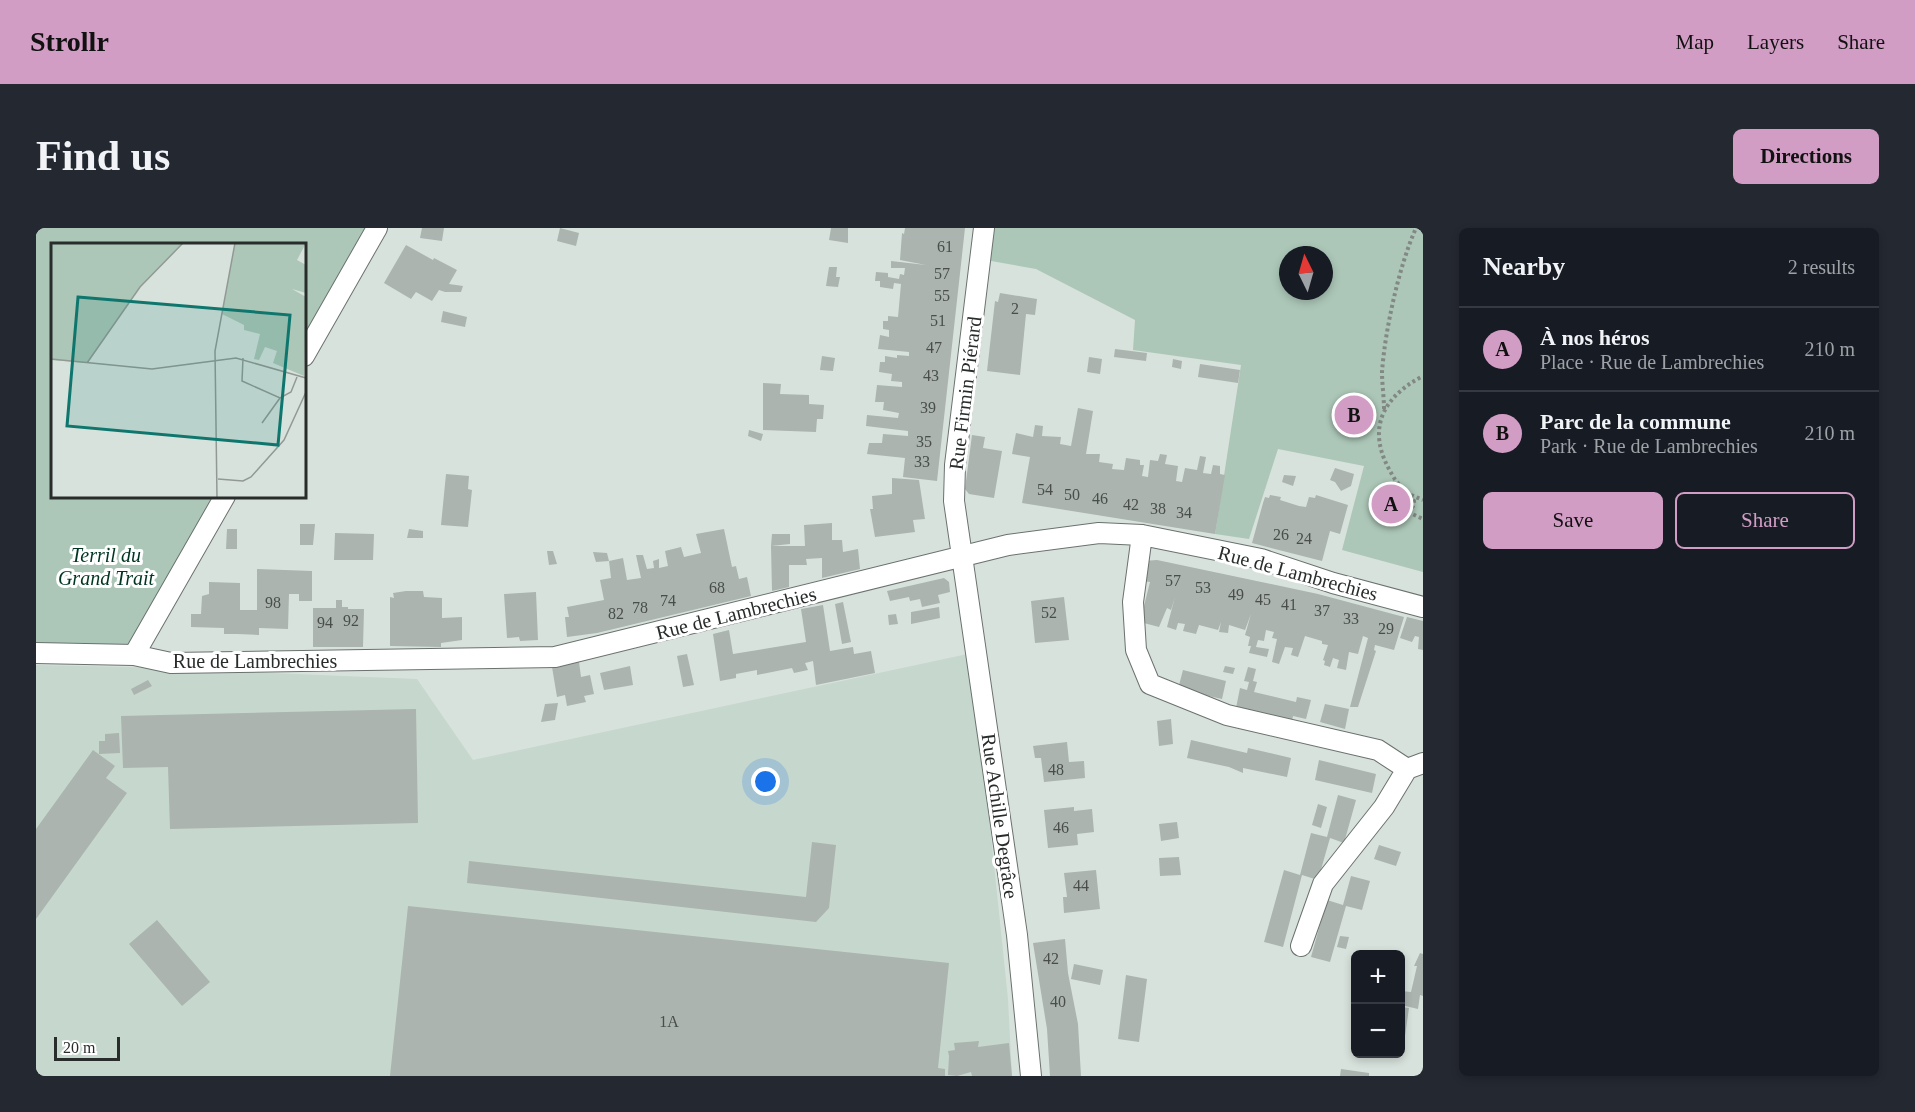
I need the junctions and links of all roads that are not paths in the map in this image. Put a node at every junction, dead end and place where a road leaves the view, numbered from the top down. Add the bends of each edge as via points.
1 (377, 228) edge
2 (984, 228) edge
3 (306, 352) edge
4 (224, 498) edge
5 (1142, 535) junction
6 (963, 557) junction
7 (1423, 607) edge
8 (36, 653) edge
9 (134, 655) junction
10 (1415, 766) edge
11 (1301, 946) dead end
12 (1031, 1076) edge

1 - 3 street
2 - 6 street, Rue Firmin Piérard via 956,465 954,501
4 - 9 street
5 - 6 street, Rue de Lambrechies via 1100,533 1008,546
5 - 7 street, Rue de Lambrechies via 1261,559
5 - 10 street via 1133,602 1136,650 1150,684 1227,715 1378,750
6 - 9 street, Rue de Lambrechies via 555,657 171,663
6 - 12 street, Rue Achille Degrâce via 1017,935
8 - 9 street, Rue de Lambrechies
10 - 11 street via 1323,884

